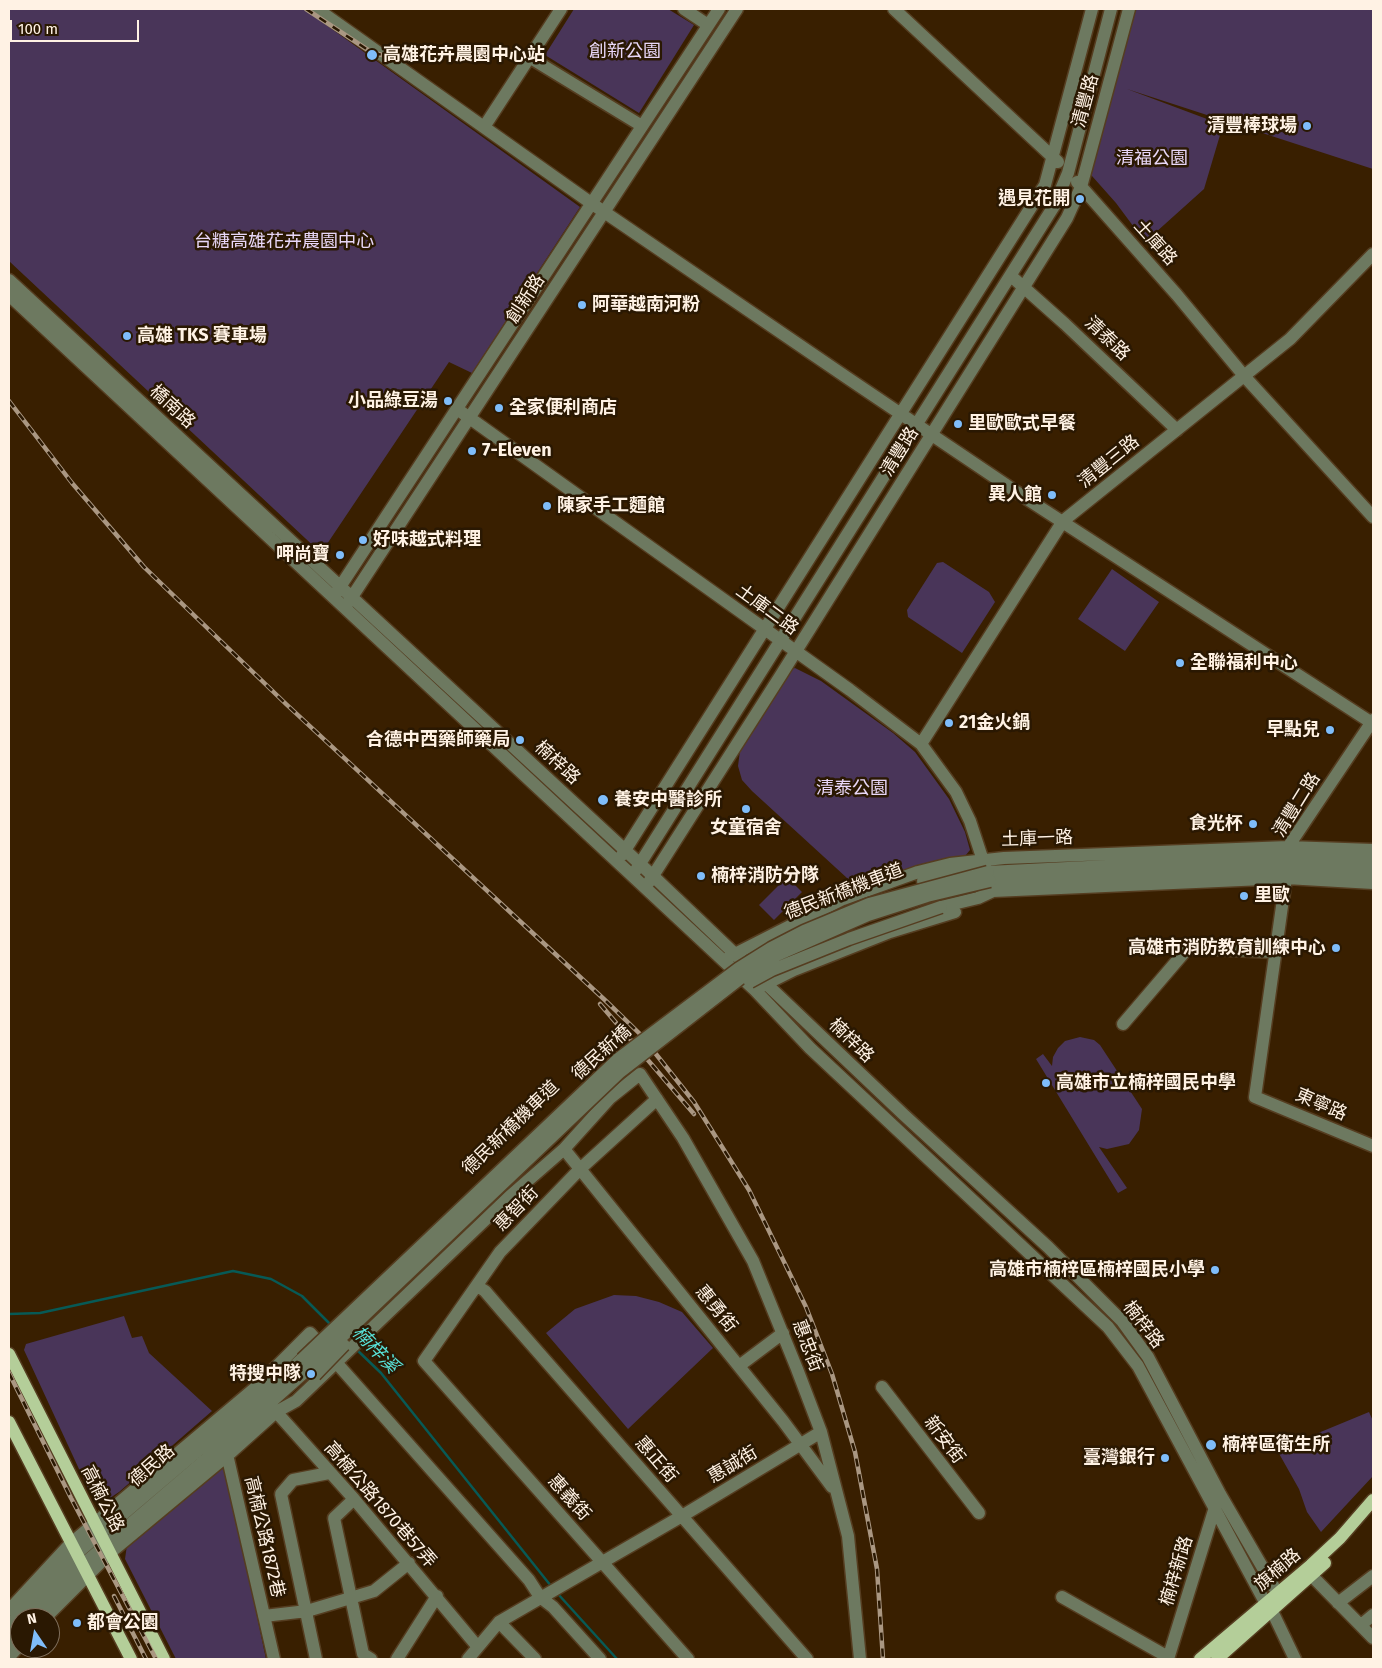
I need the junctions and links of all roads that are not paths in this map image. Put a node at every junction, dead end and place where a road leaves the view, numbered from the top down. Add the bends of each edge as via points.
1 (316, 9) edge
2 (561, 9) edge
3 (684, 9) edge
4 (719, 9) edge
5 (737, 9) edge
6 (894, 9) edge
7 (1092, 9) edge
8 (1111, 9) edge
9 (1129, 9) edge
10 (708, 25) junction
11 (529, 57) junction
12 (642, 126) junction
13 (484, 127) junction
14 (1053, 157) junction
15 (1068, 173) junction
16 (1081, 186) junction
17 (591, 203) junction
18 (604, 212) junction
19 (1373, 254) edge
20 (1011, 276) junction
21 (9, 280) edge
22 (1025, 288) junction
23 (9, 295) edge
24 (1245, 377) junction
25 (457, 409) junction
26 (902, 414) junction
27 (469, 418) junction
28 (917, 424) junction
29 (1177, 430) junction
30 (932, 434) junction
31 (1373, 517) edge
32 (1063, 521) junction
33 (308, 565) junction
34 (337, 592) junction
35 (349, 602) junction
36 (764, 630) junction
37 (780, 642) junction
38 (795, 652) junction
39 (1372, 722) edge
40 (921, 744) junction
41 (626, 850) junction
42 (1373, 850) edge
43 (984, 859) junction
44 (1287, 862) junction
45 (1373, 862) edge
46 (617, 863) junction
47 (641, 864) junction
48 (1373, 871) edge
49 (631, 876) junction
50 (653, 876) junction
51 (991, 881) junction
52 (1373, 882) edge
53 (644, 888) junction
54 (1275, 952) junction
55 (735, 953) junction
56 (722, 960) junction
57 (767, 982) junction
58 (755, 990) junction
59 (1123, 1024) dead end
60 (1254, 1097) joint
61 (657, 1099) junction
62 (1373, 1146) edge
63 (564, 1149) junction
64 (580, 1169) junction
65 (477, 1286) junction
66 (783, 1333) junction
67 (9, 1354) edge
68 (340, 1360) junction
69 (424, 1361) joint
70 (305, 1364) junction
71 (739, 1366) junction
72 (882, 1387) dead end
73 (269, 1401) junction
74 (9, 1422) edge
75 (821, 1432) junction
76 (219, 1441) junction
77 (801, 1445) junction
78 (329, 1473) junction
79 (836, 1494) junction
80 (1220, 1494) junction
81 (354, 1500) junction
82 (1373, 1500) edge
83 (1215, 1508) junction
84 (1373, 1512) edge
85 (978, 1513) dead end
86 (682, 1516) junction
87 (103, 1538) junction
88 (78, 1560) junction
89 (602, 1562) junction
90 (409, 1563) junction
91 (1312, 1576) junction
92 (1373, 1576) edge
93 (1278, 1594) junction
94 (438, 1596) junction
95 (540, 1597) junction
96 (1062, 1597) dead end
97 (350, 1599) junction
98 (1338, 1603) junction
99 (40, 1608) edge
100 (52, 1608) edge
101 (1269, 1608) junction
102 (9, 1610) edge
103 (307, 1611) junction
104 (1373, 1615) edge
105 (264, 1616) junction
106 (499, 1622) junction
107 (1360, 1625) junction
108 (9, 1626) edge
109 (1373, 1638) edge
110 (477, 1646) junction
111 (1168, 1658) edge
112 (131, 1659) edge
113 (164, 1659) edge
114 (274, 1659) edge
115 (316, 1659) edge
116 (371, 1659) edge
117 (397, 1659) edge
118 (468, 1659) edge
119 (535, 1659) edge
120 (600, 1659) edge
121 (688, 1659) edge
122 (807, 1659) edge
123 (860, 1659) edge
124 (1151, 1659) edge
125 (1200, 1659) edge
126 (1217, 1659) edge
127 (1296, 1659) edge

1 - 13 street
2 - 11 street
3 - 10 street
4 - 10 street, 創新路
5 - 18 street, 創新路
6 - 14 street, 土庫路
7 - 14 street, 清豐路
8 - 15 street, 清豐路
9 - 16 street, 清豐路
10 - 12 street, 創新路
11 - 12 street
11 - 13 street
12 - 17 street, 創新路
13 - 17 street
14 - 15 street, 土庫路
14 - 26 street, 清豐路 via 1045,185
15 - 16 street, 土庫路
15 - 20 street, 清豐路 via 1054,206
16 - 22 street, 清豐路 via 1067,218
16 - 24 street, 土庫路
17 - 18 street
17 - 25 street, 創新路
18 - 26 street
18 - 27 street, 創新路
19 - 24 street, 清豐三路 via 1290,339
20 - 22 street, 清泰路
20 - 28 street, 清豐路
21 - 33 street, 橋南路
22 - 29 street, 清泰路
22 - 30 street, 清豐路
23 - 33 street, 橋南路
24 - 29 street, 清豐三路
24 - 31 street, 土庫路
25 - 27 street, 土庫二路
25 - 34 street, 創新路
26 - 28 street
26 - 36 street, 清豐路
27 - 35 street, 創新路
27 - 36 street, 土庫二路
28 - 30 street
28 - 37 street, 清豐路
29 - 32 street, 清豐三路
30 - 32 street
30 - 38 street, 清豐路
32 - 39 street
32 - 40 street, 清豐三路
33 - 34 street, 楠梓路
34 - 35 street, 楠梓路
35 - 41 street, 楠梓路
35 - 46 street, 楠梓路
36 - 37 street, 土庫二路
36 - 41 street, 清豐路
37 - 38 street, 土庫二路
37 - 47 street, 清豐路
38 - 40 street, 土庫二路
38 - 50 street, 清豐路
39 - 44 street, 清豐二路
40 - 43 street, 土庫二路 via 956,792
41 - 46 street, 清豐路
41 - 47 street, 楠梓路
42 - 44 street, 土庫一路
43 - 44 street, 土庫一路
43 - 51 street, 土庫二路
43 - 55 street, 土庫一路 via 918,872 882,884 843,899
43 - 70 street, 德民新橋機車道 via 967,870 867,898 799,926 749,953 669,1010 577,1088 440,1222
44 - 45 street, 土庫一路
44 - 48 street, 土庫一路
44 - 51 street, 土庫一路
44 - 51 street, 土庫一路
44 - 52 street, 土庫一路
44 - 54 street, 清豐二路
46 - 49 street, 楠梓路
47 - 49 street, 清豐路
47 - 50 street, 楠梓路
49 - 53 street, 楠梓路
50 - 53 street, 清豐路
50 - 55 street, 楠梓路
51 - 57 street via 983,904 890,932
51 - 70 street, bridge via 978,898 849,939 772,970 730,994 611,1090 374,1315
51 - 70 street, 德民新橋, bridge via 898,895 870,904 796,936 739,968 618,1059
53 - 56 street, 楠梓路
54 - 59 street via 1188,948
54 - 60 street, 清豐二路
55 - 56 street, 土庫一路
55 - 57 street, 楠梓路
56 - 58 street, 楠梓路
57 - 58 street
57 - 80 street, 楠梓路 via 1122,1321 1148,1357
58 - 83 street, 楠梓路 via 810,1048 1108,1327 1138,1366
60 - 62 street, 東寧路
61 - 63 street, 惠忠街 via 640,1074 610,1098
61 - 64 street, 惠智街
61 - 66 street, 惠忠街 via 684,1138 753,1261
63 - 64 street, 惠勇街
63 - 68 street via 509,1197
64 - 65 street, 惠智街 via 500,1252
64 - 71 street, 惠勇街
65 - 69 street, 惠智街
65 - 86 street, 惠正街 via 485,1291
66 - 71 street
66 - 75 street, 惠忠街
67 - 87 main road, 高楠公路
68 - 73 street via 296,1401
68 - 73 street via 310,1333
68 - 95 street via 529,1580
69 - 89 street, 惠義街
70 - 73 street
70 - 73 street, 德民路
71 - 77 street, 惠勇街
72 - 85 street, 新安街
73 - 76 street, 德民路
73 - 76 street, 德民路
73 - 78 street, 高楠公路1870巷57弄
74 - 88 main road
75 - 77 street, 惠誠街
75 - 79 street, 惠忠街
76 - 87 street, 德民路
76 - 87 street, 德民路
76 - 105 street, 高楠公路1872巷
77 - 79 street, 惠勇街
77 - 86 street, 惠誠街
78 - 81 street, 高楠公路1870巷57弄
78 - 103 street via 293,1480 281,1494
79 - 123 street, 惠忠街 via 848,1536
80 - 83 street, 楠梓新路
80 - 93 street, 楠梓路
81 - 90 street, 高楠公路1870巷57弄
81 - 97 street via 334,1518
82 - 93 main road, 旗楠路 via 1340,1538
83 - 101 street, 楠梓路
83 - 111 street, 楠梓新路
84 - 91 main road, 旗楠路
86 - 89 street, 惠誠街
86 - 122 street, 惠正街
87 - 88 street, 德民路
87 - 88 street, 德民路
87 - 113 main road, 高楠公路
88 - 99 street, 德民路
88 - 100 street, 德民路
88 - 102 street, 德民路
88 - 108 street, 德民路
88 - 112 main road
89 - 95 street, 惠誠街
89 - 121 street, 惠義街
90 - 94 street, 高楠公路1870巷57弄
90 - 97 street via 374,1591
91 - 98 street
91 - 101 main road, 旗楠路
92 - 98 street
93 - 101 main road, 旗楠路
94 - 110 street, 高楠公路1870巷57弄
94 - 117 street
95 - 106 street, 惠誠街
95 - 120 street
96 - 111 street
97 - 103 street
97 - 116 street via 363,1654
98 - 107 street
101 - 125 main road, 旗楠路
101 - 126 main road, 旗楠路
101 - 127 street, 楠梓路
103 - 105 street
103 - 115 street
104 - 107 street
105 - 114 street, 高楠公路1872巷
106 - 110 street, 惠誠街
106 - 119 street
107 - 109 street
110 - 118 street, 惠誠街
111 - 124 street

